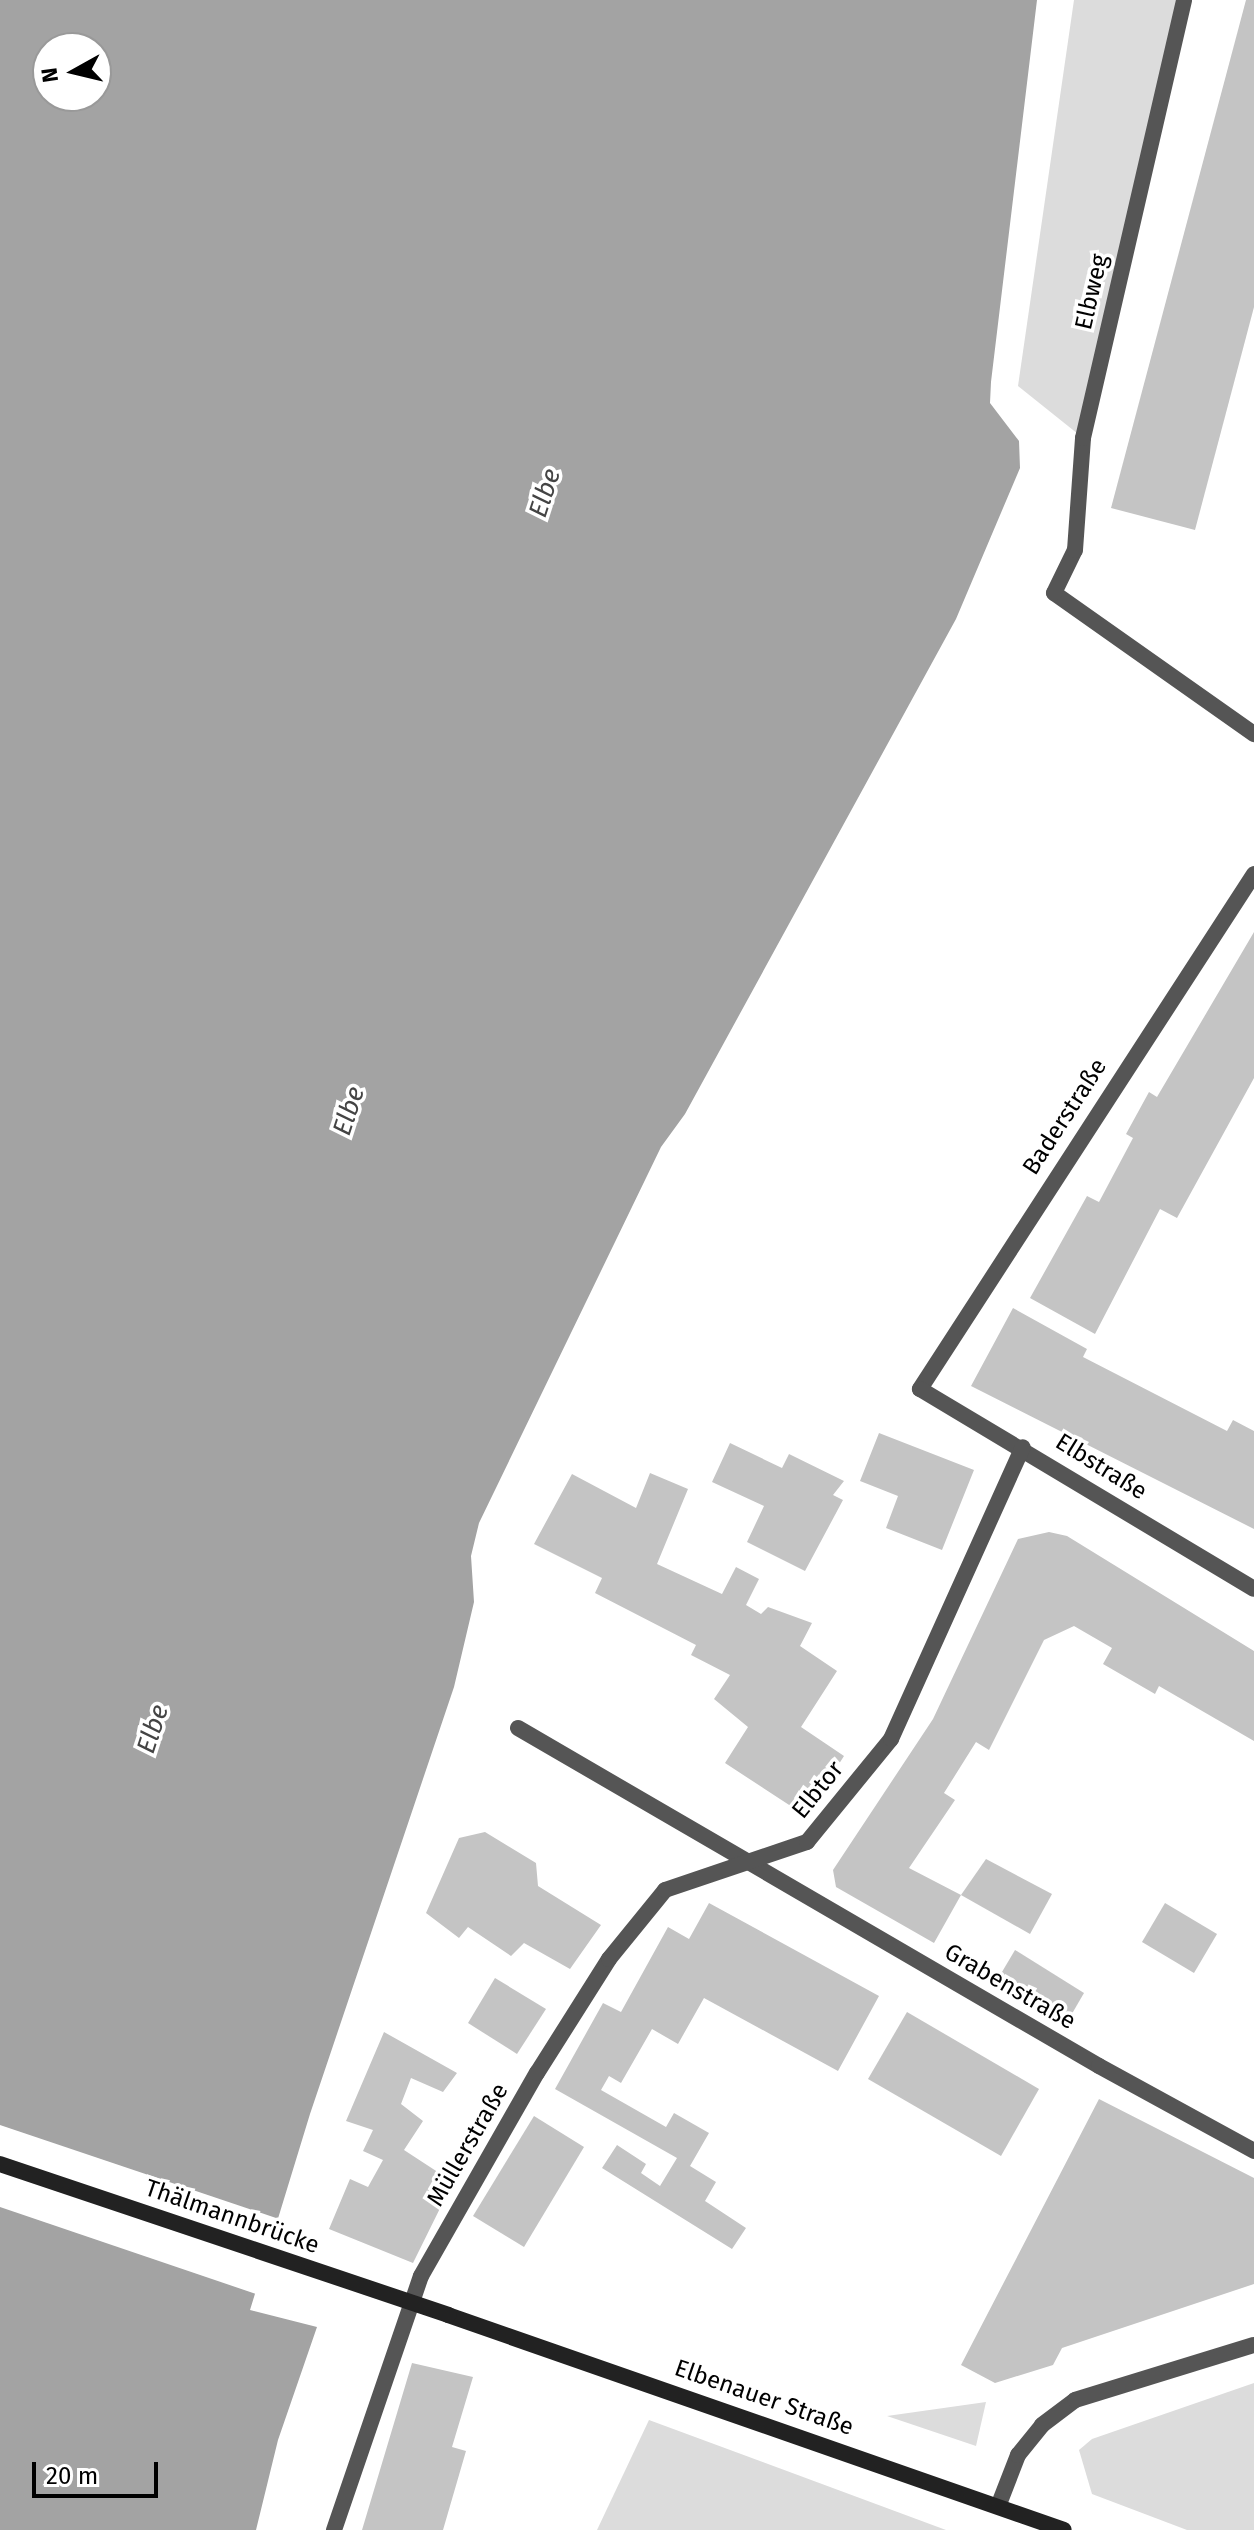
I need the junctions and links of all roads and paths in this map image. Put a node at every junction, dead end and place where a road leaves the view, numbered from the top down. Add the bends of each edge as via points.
1 (1184, 0) edge
2 (1254, 734) edge
3 (1254, 874) edge
4 (920, 1389) joint
5 (1023, 1447) junction
6 (1254, 1589) edge
7 (518, 1728) dead end
8 (744, 1861) junction
9 (1254, 2151) edge
10 (0, 2164) edge
11 (448, 2315) joint
12 (1254, 2345) edge
13 (999, 2504) junction
14 (334, 2530) edge
15 (1064, 2530) edge

1 - 2 street, Elbweg via 1083,438 1075,550 1054,593
3 - 4 street, Baderstraße
4 - 5 street, Elbstraße
5 - 6 street, Elbstraße
5 - 8 street, Elbtor via 891,1739 807,1842
7 - 8 street
8 - 9 street, Grabenstraße
8 - 14 street, Müllerstraße via 665,1890 609,1959 537,2073 421,2276
10 - 11 street, Thälmannbrücke, bridge
11 - 13 street, Elbenauer Straße
12 - 13 street via 1075,2400 1042,2425 1018,2455
13 - 15 street, Elbenauer Straße

